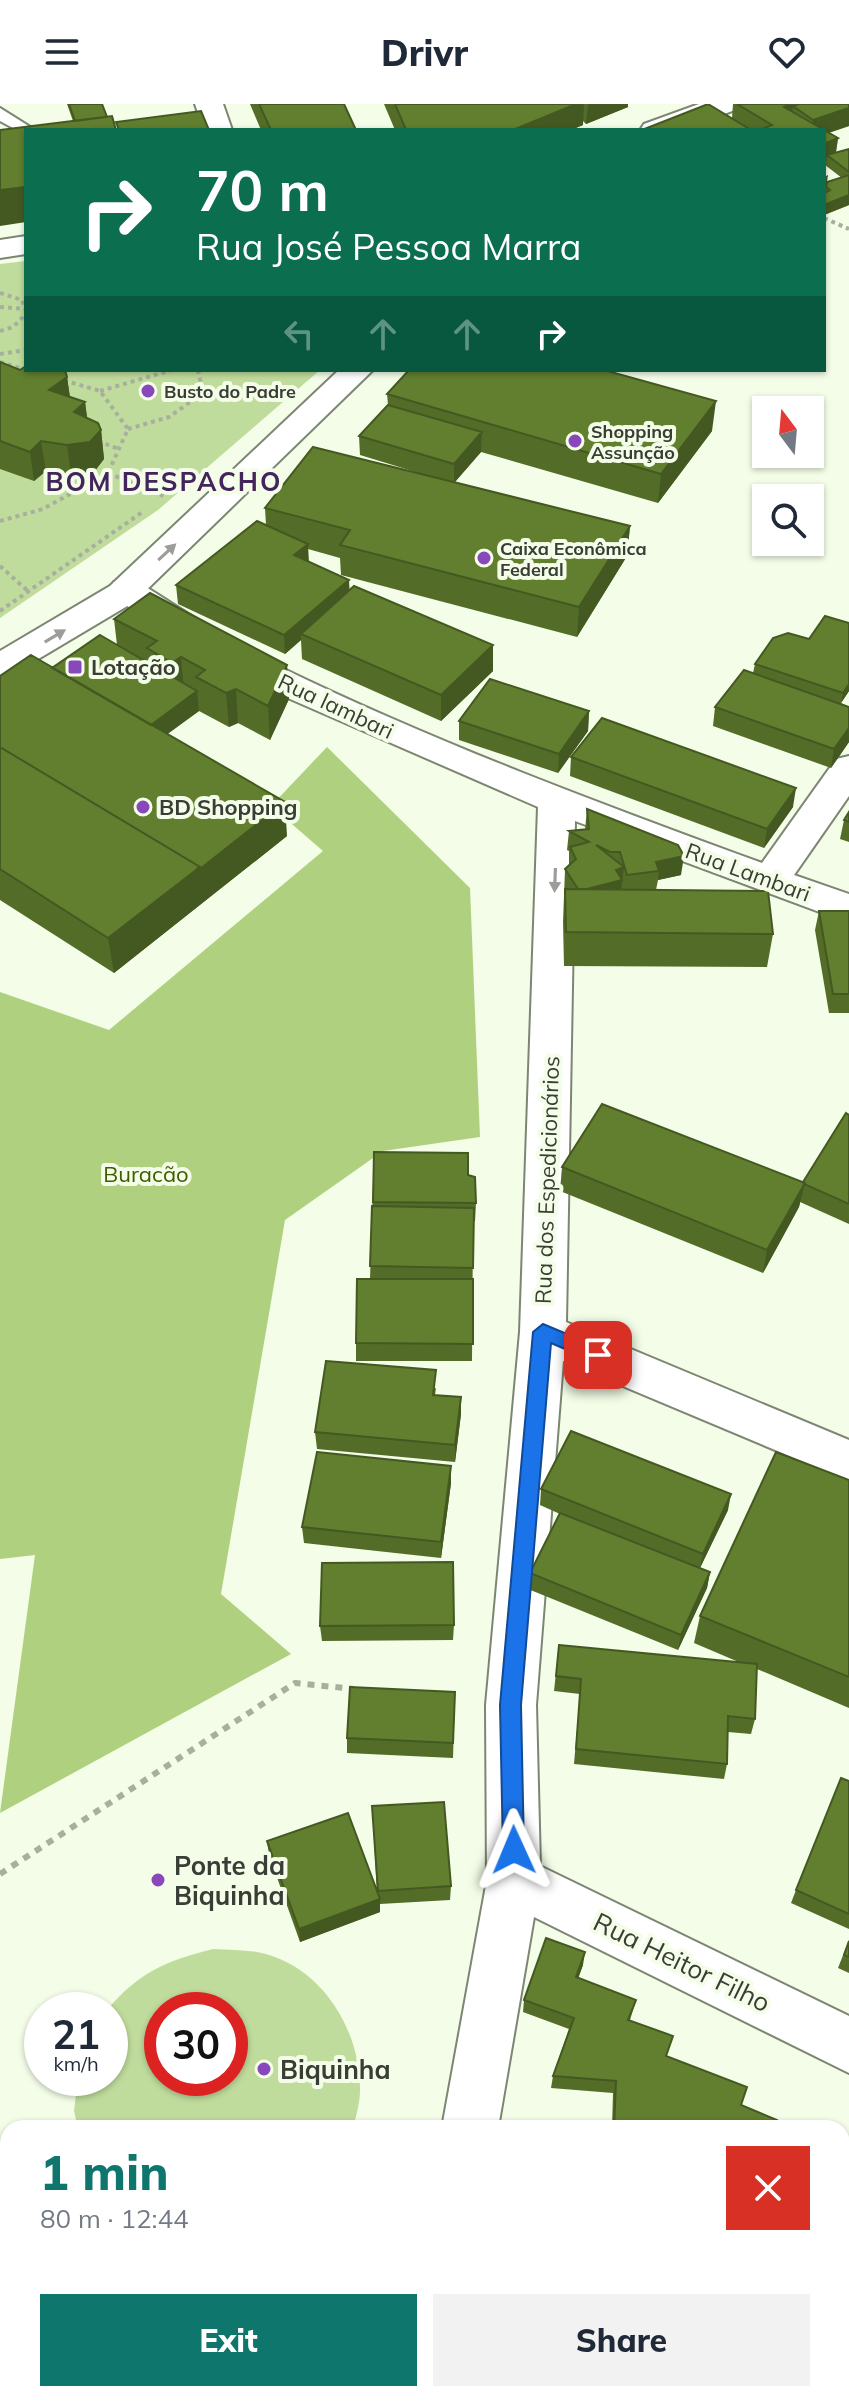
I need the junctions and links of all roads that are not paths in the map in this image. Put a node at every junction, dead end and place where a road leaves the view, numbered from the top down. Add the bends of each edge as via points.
1 (725, 104) edge
2 (0, 113) edge
3 (659, 128) edge
4 (24, 129) edge
5 (24, 245) edge
6 (0, 249) edge
7 (355, 372) edge
8 (126, 590) junction
9 (0, 666) edge
10 (849, 768) edge
11 (557, 802) junction
12 (770, 880) junction
13 (849, 909) edge
14 (543, 1332) junction
15 (849, 1461) edge
16 (514, 1880) junction
17 (849, 2045) edge
18 (471, 2120) edge

1 - 3 street
2 - 4 lane
5 - 6 street
8 -> 7 street
9 -> 8 street
8 - 11 street, Rua lambari via 268,675
10 - 12 street
11 - 12 street, Rua Lambari
11 -> 14 street, Rua dos Espedicionários
12 - 13 street, Rua Lambari
14 - 15 street
14 - 16 street, Rua dos Espedicionários via 511,1705
16 - 17 street, Rua Heitor Filho
16 - 18 street, Rua dos Espedicionários

